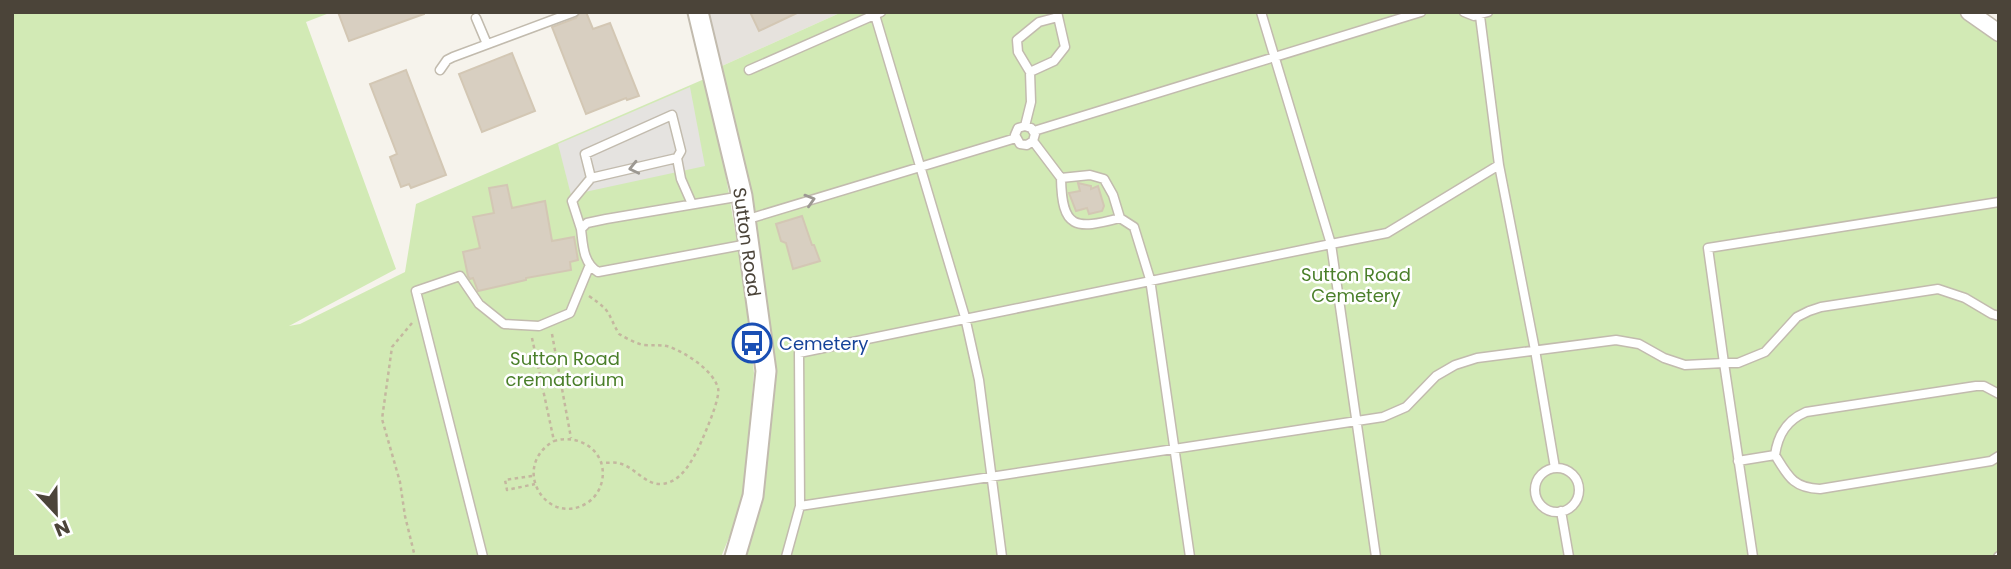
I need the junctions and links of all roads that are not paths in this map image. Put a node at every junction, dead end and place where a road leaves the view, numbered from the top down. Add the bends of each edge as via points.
1 (574, 12) edge
2 (698, 12) edge
3 (1261, 12) edge
4 (1421, 12) edge
5 (1464, 12) edge
6 (1969, 12) edge
7 (878, 14) edge
8 (1057, 14) edge
9 (1484, 14) edge
10 (476, 19) dead end
11 (1999, 33) edge
12 (487, 44) junction
13 (1273, 57) junction
14 (440, 70) dead end
15 (749, 70) dead end
16 (1030, 72) junction
17 (1025, 126) junction
18 (1034, 131) junction
19 (1016, 138) junction
20 (1033, 141) junction
21 (677, 158) junction
22 (1499, 164) junction
23 (919, 167) junction
24 (591, 178) junction
25 (1061, 178) junction
26 (742, 196) junction
27 (1999, 202) edge
28 (692, 204) junction
29 (1120, 218) junction
30 (745, 220) junction
31 (581, 229) junction
32 (748, 244) junction
33 (1331, 244) junction
34 (589, 267) junction
35 (1150, 279) junction
36 (1999, 316) edge
37 (965, 317) junction
38 (1535, 350) junction
39 (1724, 363) junction
40 (1999, 394) edge
41 (1356, 422) junction
42 (1173, 449) junction
43 (1775, 455) junction
44 (1999, 456) edge
45 (1738, 461) junction
46 (1555, 468) junction
47 (991, 478) junction
48 (800, 506) junction
49 (1561, 512) junction
50 (483, 557) edge
51 (735, 557) edge
52 (786, 557) edge
53 (1002, 557) edge
54 (1190, 557) edge
55 (1376, 557) edge
56 (1569, 557) edge
57 (1753, 557) edge

1 - 12 lane
2 - 26 street, Sutton Road
3 - 13 lane
4 - 13 lane
5 - 9 lane
6 - 11 street
7 - 15 lane
7 - 23 lane
8 - 16 lane via 1065,47 1054,61
8 - 16 lane via 1017,40 1018,52
9 - 22 lane
10 - 12 lane
12 - 14 lane via 447,61
13 - 18 lane
13 - 33 lane
16 - 17 lane via 1031,102
17 - 18 lane
17 - 19 lane via 1016,131
18 - 20 lane
19 - 20 lane via 1023,145
19 - 23 lane
20 - 25 lane
21 -> 24 lane
21 - 24 lane via 681,151 672,115 585,154
21 - 28 lane
22 - 33 lane via 1387,233
22 - 38 lane
30 -> 23 lane
23 - 37 lane
24 - 31 lane via 572,201
25 - 29 lane via 1090,175 1104,179
25 - 29 lane via 1062,199 1077,224
26 - 28 lane
26 - 30 street, Sutton Road
27 - 39 lane via 1708,248
28 - 31 lane via 587,223
29 - 35 lane via 1134,227
30 - 32 street, Sutton Road
31 - 34 lane
32 - 34 lane via 613,270 598,272
32 - 51 street, Sutton Road via 766,371 753,496
33 - 35 lane
33 - 41 lane
34 - 50 lane via 570,313 539,326 504,324 479,303 460,276 416,290
35 - 37 lane
35 - 42 lane
36 - 39 lane via 1938,289 1821,307 1797,317 1765,352 1738,363
37 - 47 lane via 979,380
37 - 48 lane via 799,353
38 - 39 lane via 1616,340 1639,344 1685,365
38 - 41 lane via 1455,365 1436,376 1406,407
38 - 46 lane
39 - 45 lane
40 - 43 lane via 1976,386 1806,412 1787,424
41 - 42 lane
41 - 55 lane
42 - 47 lane
42 - 54 lane
43 - 44 lane via 1795,483 1821,489
43 - 45 lane
45 - 57 lane
46 - 49 lane via 1572,474 1578,485 1574,503
46 - 49 lane via 1541,474 1535,491 1542,506
47 - 48 lane
47 - 53 lane
48 - 52 lane
49 - 56 lane

